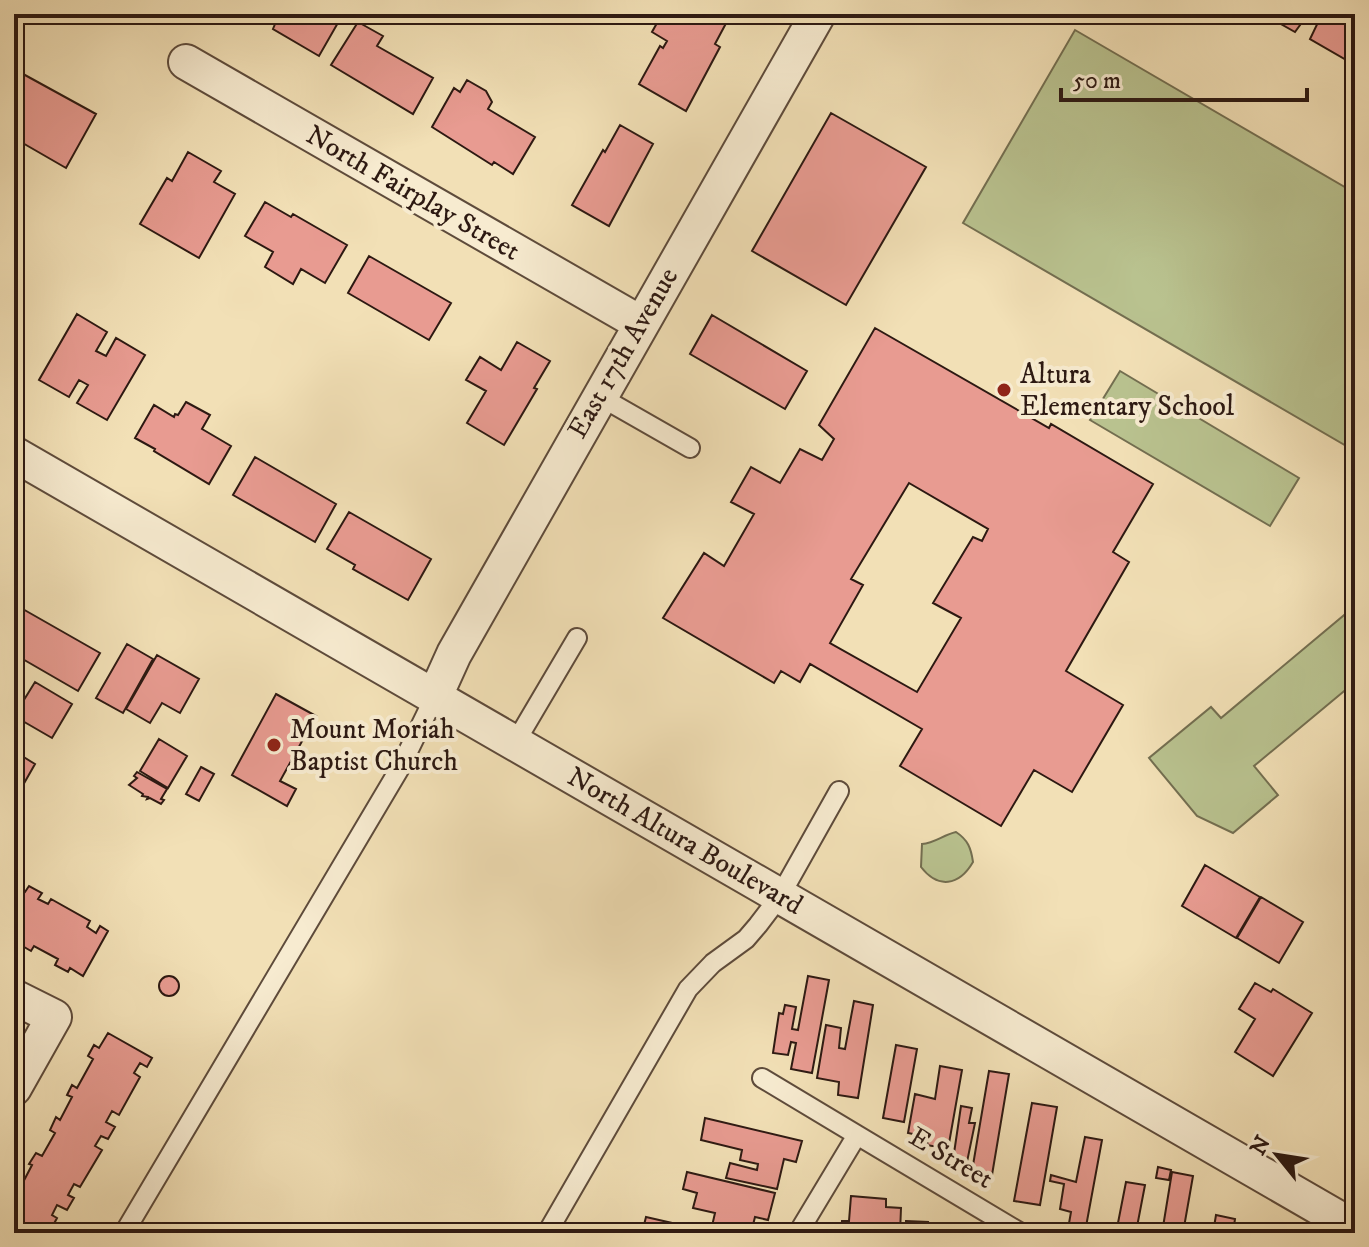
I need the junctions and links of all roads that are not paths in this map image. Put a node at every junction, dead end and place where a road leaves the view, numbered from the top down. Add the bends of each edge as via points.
1 (818, 14) edge
2 (186, 62) dead end
3 (640, 323) junction
4 (599, 396) junction
5 (690, 448) dead end
6 (14, 454) edge
7 (577, 638) dead end
8 (435, 696) junction
9 (515, 743) junction
10 (839, 791) dead end
11 (780, 896) junction
12 (14, 997) edge
13 (762, 1078) dead end
14 (14, 1088) edge
15 (856, 1137) junction
16 (1355, 1228) edge
17 (124, 1233) edge
18 (547, 1233) edge
19 (798, 1233) edge
20 (1021, 1233) edge

1 - 3 street, East 17th Avenue
2 - 3 street, North Fairplay Street
3 - 4 street, East 17th Avenue
4 - 5 lane
4 - 8 street, East 17th Avenue
6 - 8 street, North Altura Boulevard
7 - 9 lane
8 - 9 street, North Altura Boulevard
8 - 17 lane via 400,768
9 - 11 street, North Altura Boulevard
10 - 11 lane
11 - 16 street, North Altura Boulevard
11 - 18 lane via 746,939 688,989
12 - 14 street via 54,1017
13 - 15 lane, E Street
15 - 19 lane
15 - 20 lane, E Street

